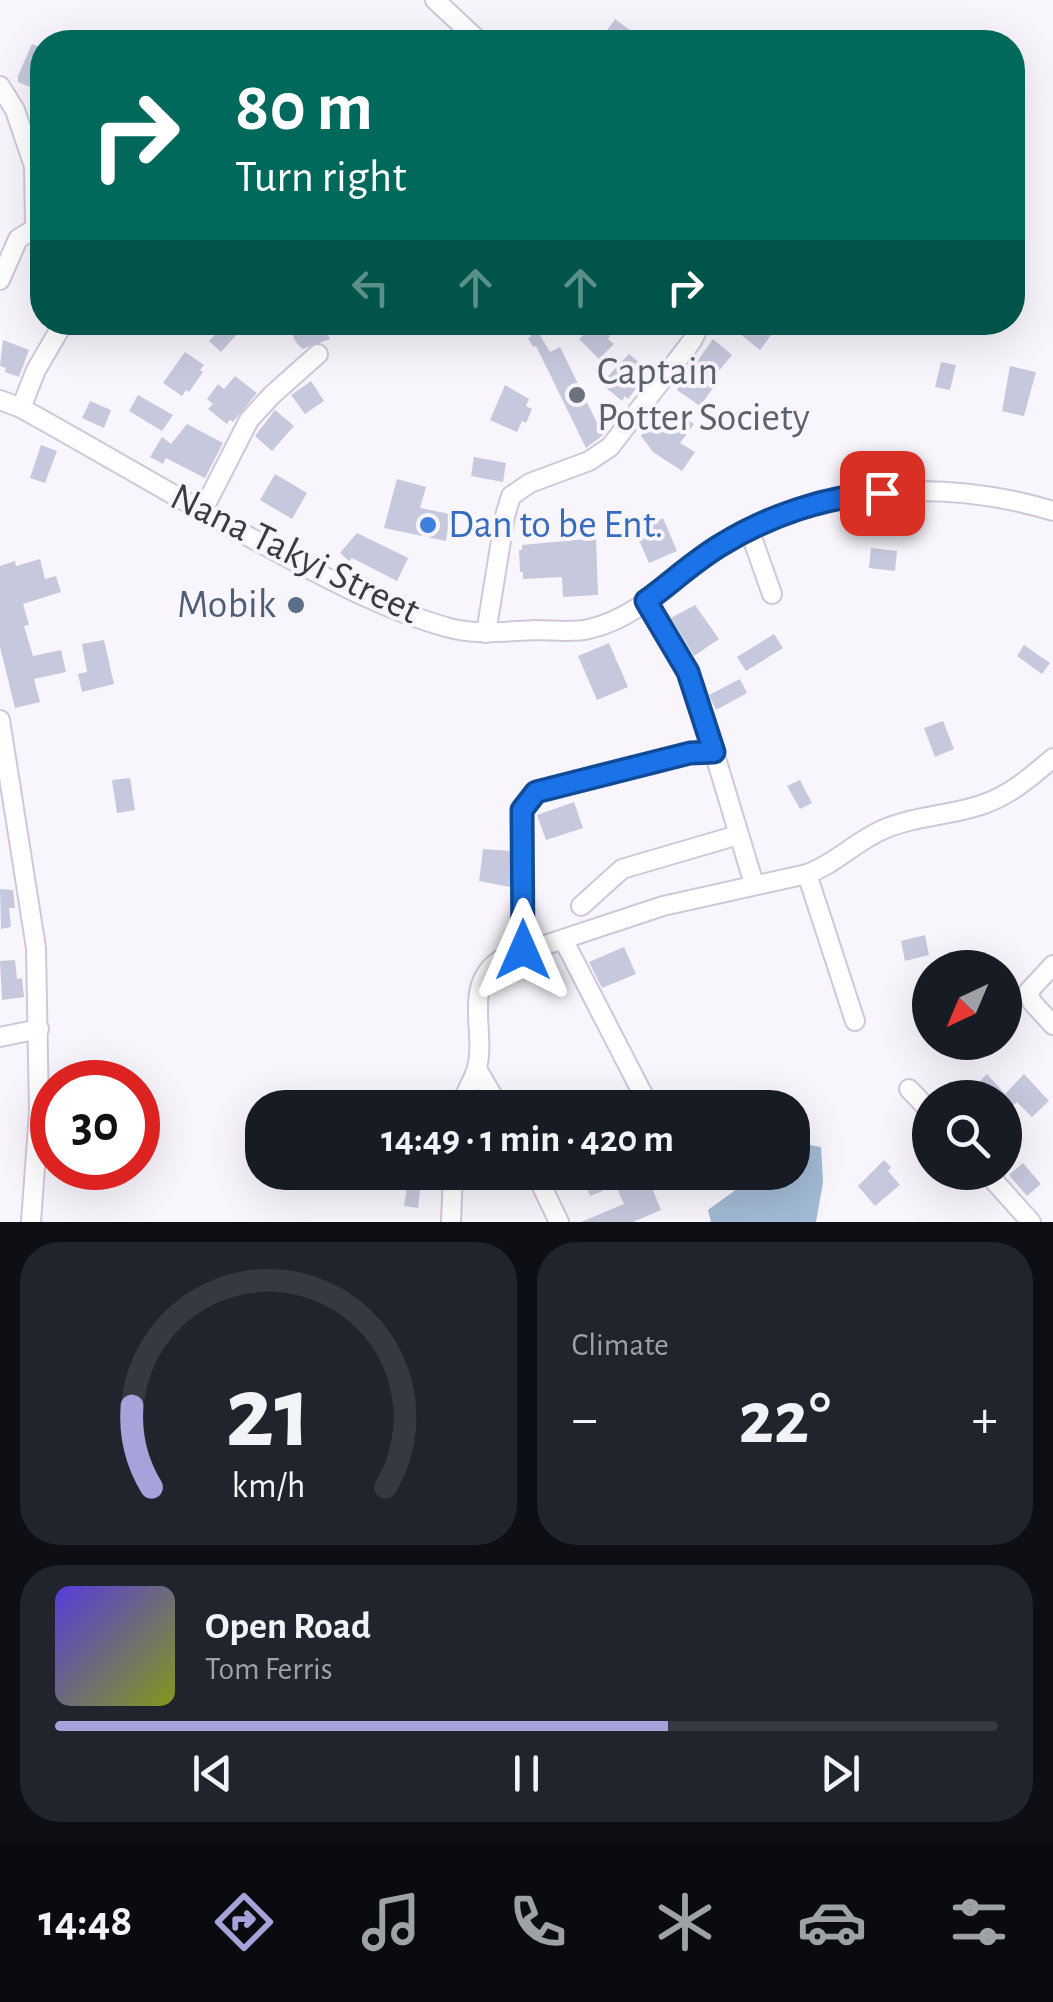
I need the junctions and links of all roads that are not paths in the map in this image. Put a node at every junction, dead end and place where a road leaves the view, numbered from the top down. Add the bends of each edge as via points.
1 (435, 0) edge
2 (467, 30) edge
3 (0, 86) edge
4 (30, 154) edge
5 (30, 231) edge
6 (0, 280) edge
7 (56, 335) edge
8 (695, 335) edge
9 (318, 354) dead end
10 (0, 400) edge
11 (22, 408) junction
12 (1053, 511) edge
13 (202, 512) junction
14 (749, 530) junction
15 (772, 594) dead end
16 (646, 601) junction
17 (486, 633) junction
18 (0, 720) edge
19 (714, 752) junction
20 (1053, 758) edge
21 (9, 823) edge
22 (738, 835) junction
23 (807, 874) junction
24 (754, 884) junction
25 (581, 906) dead end
26 (564, 941) junction
27 (523, 950) junction
28 (1053, 965) edge
29 (855, 1021) dead end
30 (1053, 1025) edge
31 (39, 1029) junction
32 (0, 1037) edge
33 (477, 1069) junction
34 (910, 1089) dead end
35 (468, 1090) edge
36 (489, 1090) edge
37 (641, 1090) edge
38 (912, 1091) edge
39 (452, 1190) edge
40 (544, 1190) edge
41 (1002, 1190) edge
42 (31, 1222) edge
43 (451, 1222) edge
44 (559, 1222) edge
45 (1031, 1222) edge

1 - 2 street
3 - 4 street
5 - 6 street via 18,239
7 - 11 street
8 - 17 street via 610,446 512,496
9 - 13 street via 250,420
10 - 11 street, Nana Takyi Street
11 - 13 street, Nana Takyi Street
12 - 14 street, Nana Takyi Street via 970,493 861,494
13 - 17 street, Nana Takyi Street via 375,600 448,628
14 - 15 street
14 - 16 street, Nana Takyi Street
16 - 17 street, Nana Takyi Street via 586,630
16 - 19 street via 688,672
18 - 21 street
19 - 22 street
19 - 27 street via 536,792 527,801
20 - 23 street via 1008,794 879,831
21 - 31 street via 36,948
22 - 24 street
22 - 25 street via 622,869
23 - 24 street
23 - 29 street
24 - 26 street via 663,906
26 - 27 street
26 - 37 street
27 - 33 street via 484,975
28 - 30 street via 1028,992
31 - 32 street
31 - 42 street
33 - 35 street
33 - 36 street
34 - 38 street
39 - 43 street
40 - 44 street
41 - 45 street

